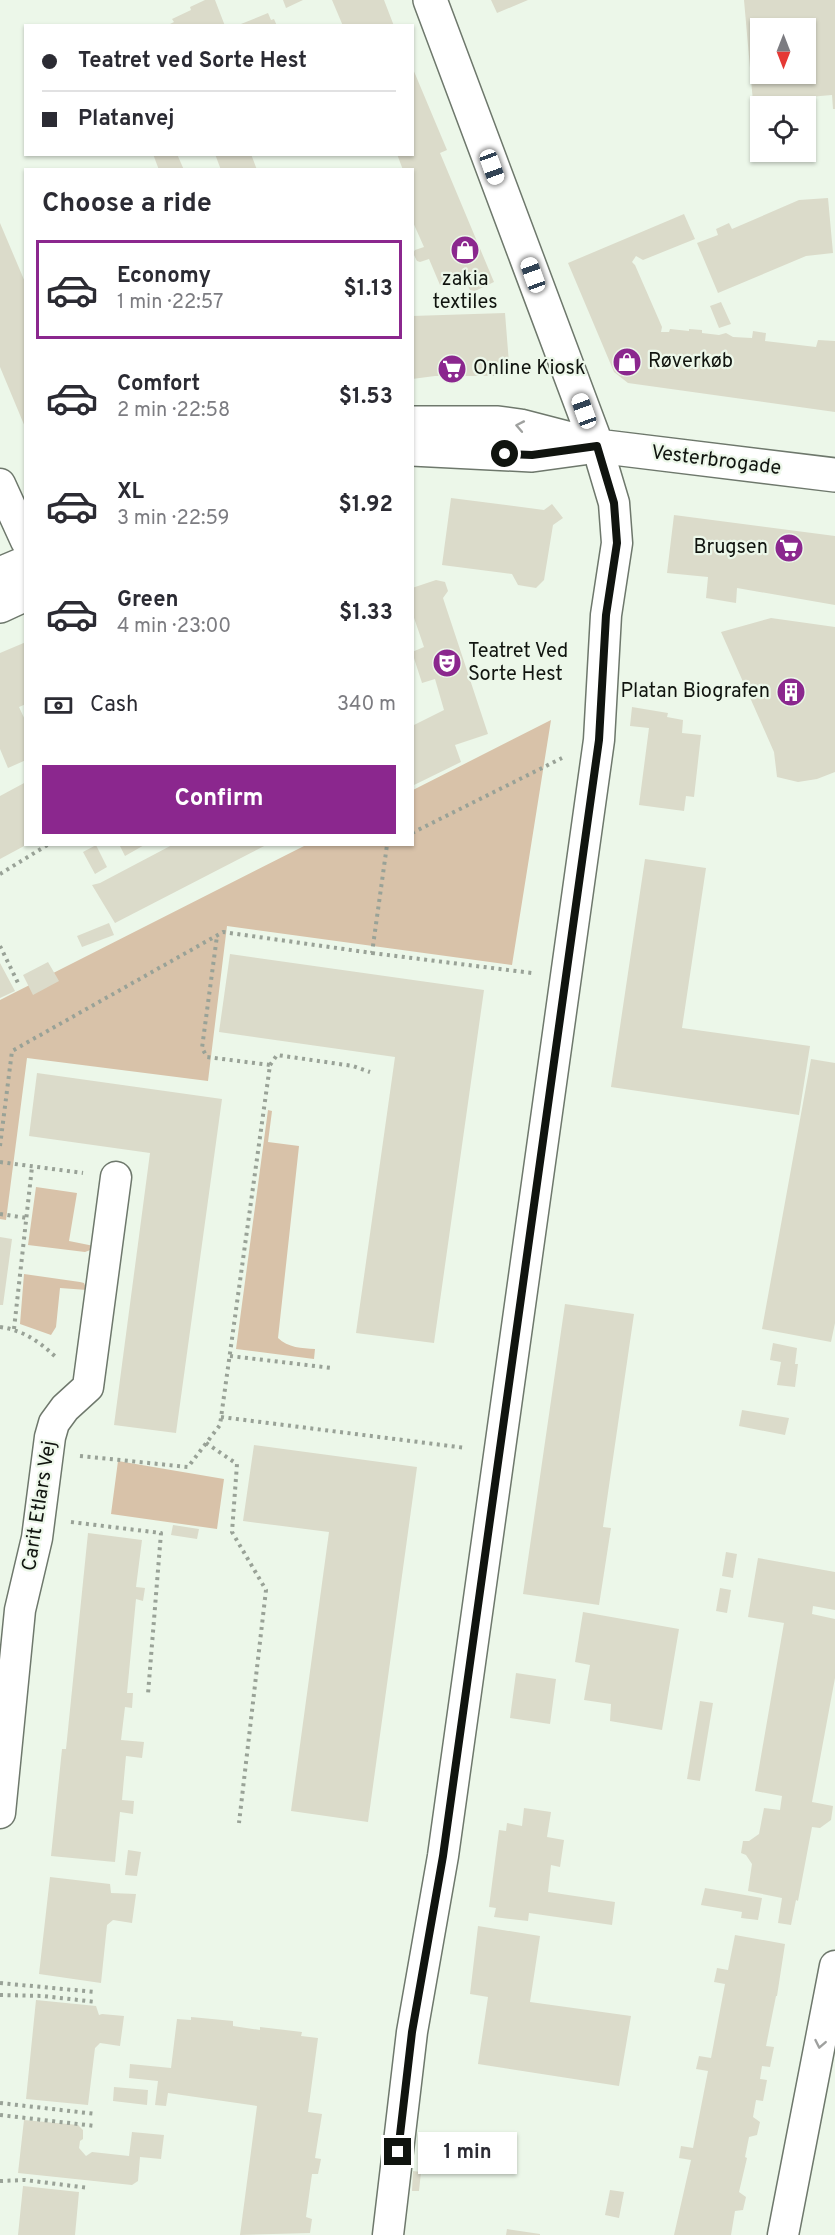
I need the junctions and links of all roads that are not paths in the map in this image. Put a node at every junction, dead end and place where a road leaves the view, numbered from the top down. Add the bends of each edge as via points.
1 (430, 0) edge
2 (414, 423) edge
3 (597, 446) junction
4 (414, 449) edge
5 (835, 475) edge
6 (0, 484) edge
7 (24, 536) edge
8 (24, 563) edge
9 (0, 574) edge
10 (24, 595) edge
11 (0, 606) edge
12 (116, 1177) road end
13 (10, 1610) edge
14 (0, 1813) edge
15 (835, 1966) edge
16 (388, 2235) edge
17 (783, 2235) edge

1 - 3 street
3 -> 2 street, Vesterbrogade via 498,423
3 - 4 street, Vesterbrogade via 532,455
3 - 5 street, Vesterbrogade
3 - 16 street via 614,503 617,543 606,615 599,740 441,1868 411,2042
6 - 7 street
8 - 9 street
10 - 11 street
12 - 13 street, Carit Etlars Vej via 88,1387 54,1423 37,1538
13 - 14 street, Carit Etlars Vej
15 -> 17 street

